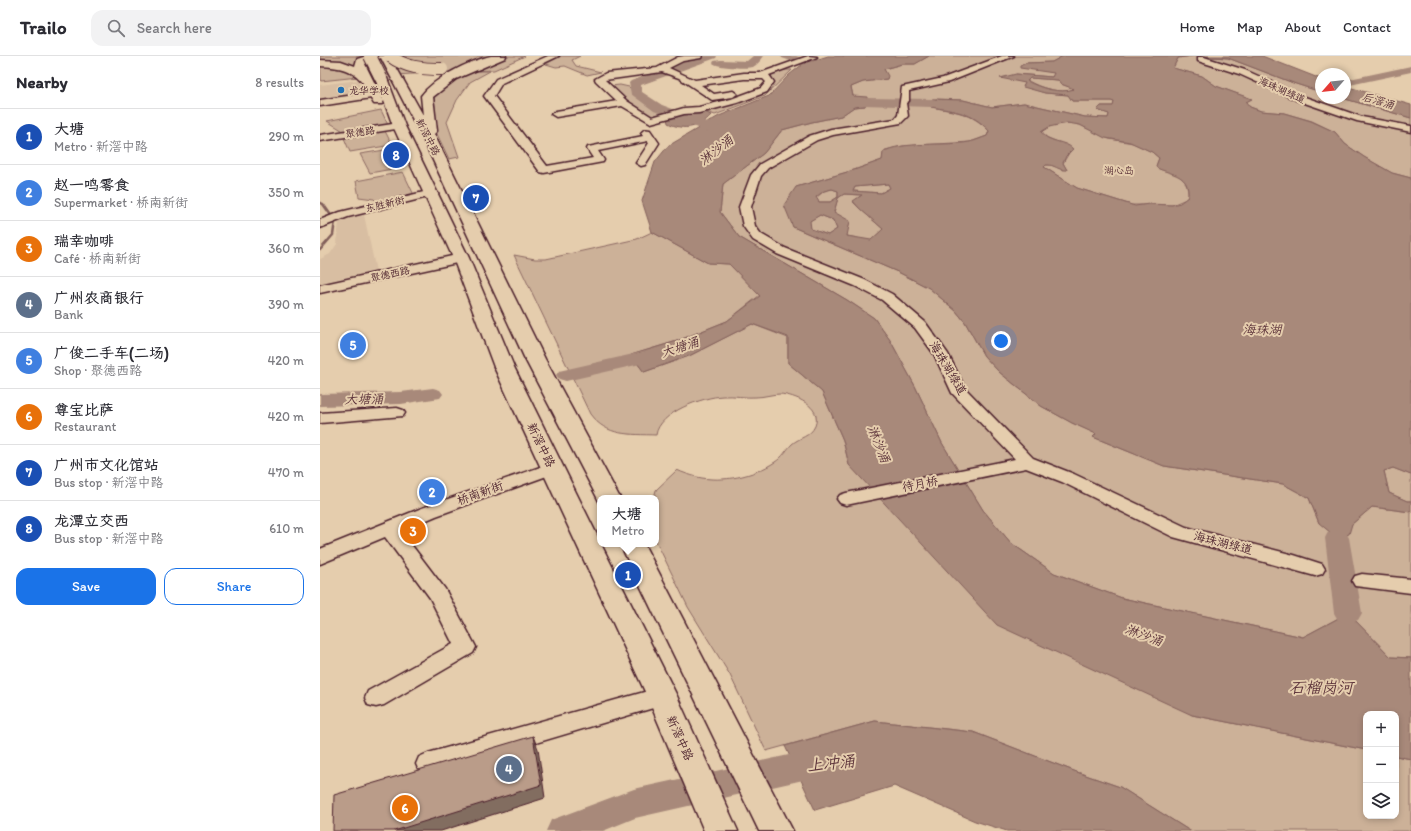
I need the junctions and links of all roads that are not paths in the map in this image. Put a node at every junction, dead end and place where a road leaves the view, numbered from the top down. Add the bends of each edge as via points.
1 (347, 56) edge
2 (370, 56) edge
3 (378, 56) edge
4 (385, 56) edge
5 (390, 56) edge
6 (400, 56) edge
7 (494, 56) edge
8 (501, 56) edge
9 (555, 56) edge
10 (698, 56) edge
11 (1010, 56) edge
12 (684, 57) edge
13 (809, 57) edge
14 (320, 59) edge
15 (485, 59) edge
16 (1201, 60) dead end
17 (320, 63) edge
18 (662, 69) junction
19 (765, 76) junction
20 (694, 83) junction
21 (375, 86) junction
22 (766, 87) junction
23 (320, 103) edge
24 (624, 104) junction
25 (556, 114) dead end
26 (429, 116) junction
27 (651, 120) junction
28 (399, 126) junction
29 (1411, 129) edge
30 (320, 138) edge
31 (650, 138) junction
32 (432, 143) junction
33 (641, 163) dead end
34 (432, 193) junction
35 (329, 221) edge
36 (461, 258) junction
37 (320, 289) edge
38 (397, 413) dead end
39 (320, 418) edge
40 (1027, 462) junction
41 (552, 468) junction
42 (606, 495) edge
43 (846, 499) dead end
44 (388, 528) junction
45 (633, 547) edge
46 (320, 557) edge
47 (1315, 569) dead end
48 (1362, 581) dead end
49 (1411, 586) edge
50 (662, 696) junction
51 (376, 698) dead end
52 (428, 764) dead end
53 (772, 823) edge
54 (721, 831) edge

1 - 14 highway
2 - 21 highway, 新滘中路, bridge
3 - 21 highway via 365,59 360,64
4 - 32 highway, 新滘中路
5 - 15 highway, bridge via 412,68 442,68
6 - 26 highway via 404,58 407,77 415,87
7 - 15 highway
8 - 15 highway
9 - 31 street via 499,81 488,96 544,170 599,160 592,149
10 - 12 street
11 - 40 street, 海珠湖绿道 via 946,80 905,90 904,116 898,121 831,132 813,138 764,166 756,175 745,207 749,226 758,237 781,251 860,282 887,297 920,325 941,354 958,390
12 - 18 street
13 - 19 street via 764,74
15 - 26 highway via 434,88 427,96
16 - 29 street, 海珠湖绿道 via 1242,72 1299,98 1360,119
17 - 21 highway via 353,67
18 - 20 street via 675,72
18 - 24 street via 599,79
19 - 20 street via 744,76
19 - 22 street via 770,82
20 - 22 street via 712,97
21 - 23 street
21 - 28 highway, 新滘中路
21 - 28 highway via 386,112
22 - 27 street via 734,101
24 - 25 street
24 - 27 street
26 - 32 highway
27 - 31 street via 646,133
28 - 30 street, 聚德路
28 - 34 highway, 新滘中路
31 - 33 street via 654,143
32 - 42 highway, 新滘中路 via 535,359
34 - 35 street, 东胜新街
34 - 36 highway, 新滘中路
36 - 37 street, 聚德西路
36 - 41 highway, 新滘中路 via 504,367
38 - 39 street
40 - 43 street, 待月桥
40 - 47 street, 海珠湖绿道 via 1068,478 1180,532
41 - 44 street, 桥南新街
41 - 50 highway, 新滘中路
44 - 46 street, 桥南新街
44 - 51 street via 438,594 465,647
45 - 53 highway
48 - 49 street
50 - 52 street
50 - 54 highway, 新滘中路

